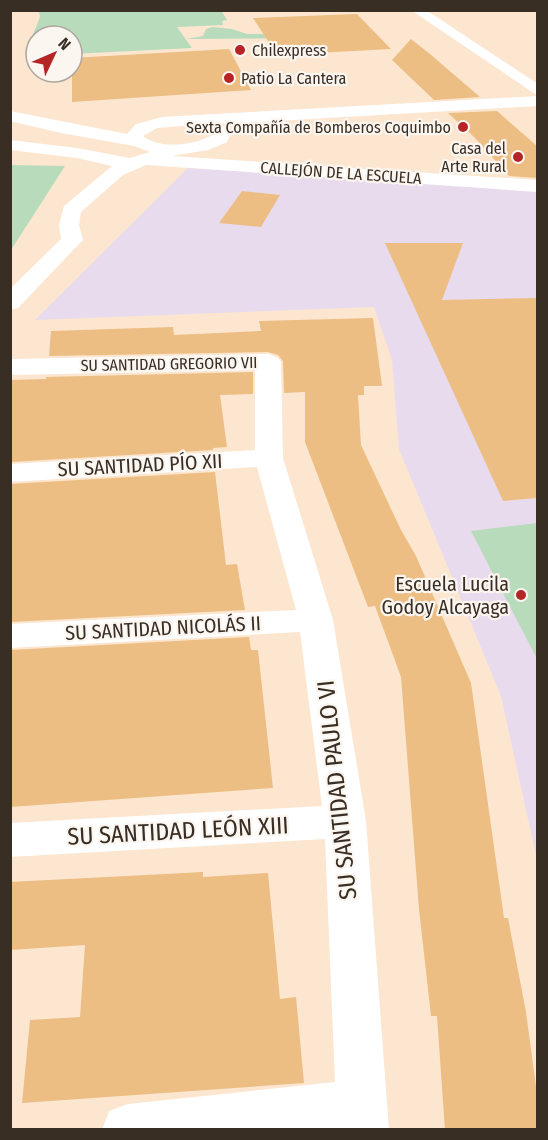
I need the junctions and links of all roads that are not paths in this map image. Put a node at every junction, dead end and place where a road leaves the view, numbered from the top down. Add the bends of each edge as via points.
1 (417, 10) edge
2 (537, 91) edge
3 (10, 98) edge
4 (537, 101) edge
5 (323, 113) junction
6 (21, 118) edge
7 (182, 121) junction
8 (159, 123) junction
9 (221, 138) junction
10 (10, 144) edge
11 (139, 152) junction
12 (537, 186) edge
13 (10, 303) edge
14 (10, 367) edge
15 (269, 458) junction
16 (10, 473) edge
17 (316, 620) junction
18 (10, 636) edge
19 (345, 821) junction
20 (10, 840) edge
21 (363, 1117) edge
22 (128, 1130) edge

1 - 2 main road
3 - 6 main road
4 - 5 main road
5 - 7 main road
5 - 9 main road via 258,122
6 - 8 main road
6 - 11 main road
7 - 8 main road
7 - 9 main road via 209,124 222,133
8 - 11 main road via 136,133
9 - 11 main road via 187,149
10 - 11 main road via 77,153
11 - 12 main road, CALLEJÓN DE LA ESCUELA via 232,166
11 - 13 main road via 71,210 72,240
14 - 15 main road, SU SANTIDAD GREGORIO VII via 268,362
15 - 16 main road, SU SANTIDAD PÍO XII
15 - 17 main road, SU SANTIDAD PAULO VI
17 - 18 main road, SU SANTIDAD NICOLÁS II
17 - 19 main road, SU SANTIDAD PAULO VI
19 - 20 main road, SU SANTIDAD LEÓN XIII
19 - 21 main road, SU SANTIDAD PAULO VI
21 - 22 main road

